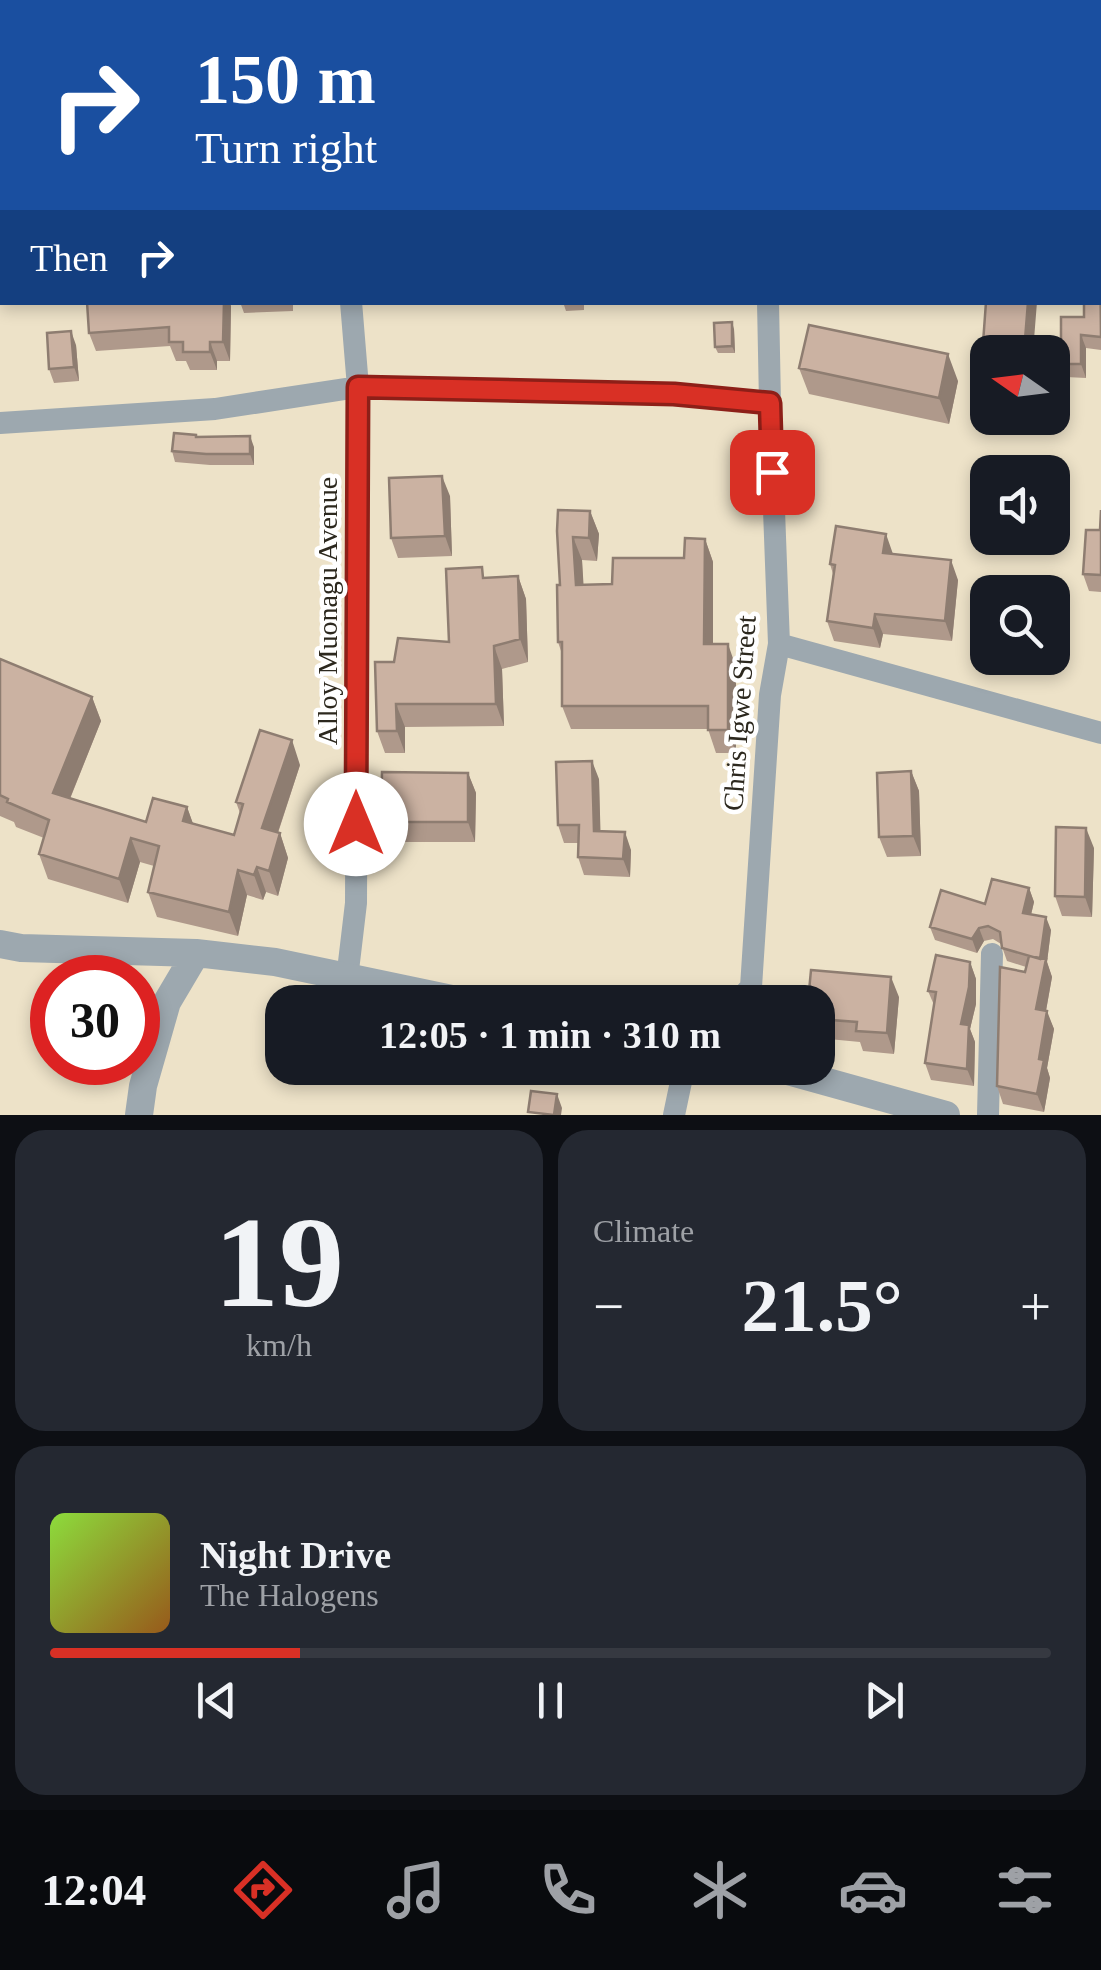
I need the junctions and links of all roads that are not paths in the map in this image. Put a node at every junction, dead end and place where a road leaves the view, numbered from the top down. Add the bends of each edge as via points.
1 (352, 305) edge
2 (768, 305) edge
3 (358, 387) junction
4 (770, 403) junction
5 (0, 423) edge
6 (779, 644) junction
7 (1101, 733) edge
8 (0, 944) edge
9 (196, 952) junction
10 (992, 954) dead end
11 (347, 979) junction
12 (378, 985) edge
13 (750, 985) edge
14 (835, 1084) edge
15 (680, 1085) edge
16 (139, 1115) edge
17 (674, 1115) edge
18 (946, 1115) edge
19 (988, 1115) edge

1 - 3 street, Alloy Muonagu Avenue
2 - 4 street, Chris Igwe Street
3 - 4 street via 674,394
3 - 5 street via 216,409
3 - 11 street, Alloy Muonagu Avenue via 356,903
4 - 6 street, Chris Igwe Street
6 - 7 street
6 - 13 street, Chris Igwe Street
8 - 9 street
9 - 11 street
9 - 16 street via 167,1002
10 - 19 street
11 - 12 street
14 - 18 street
15 - 17 street

